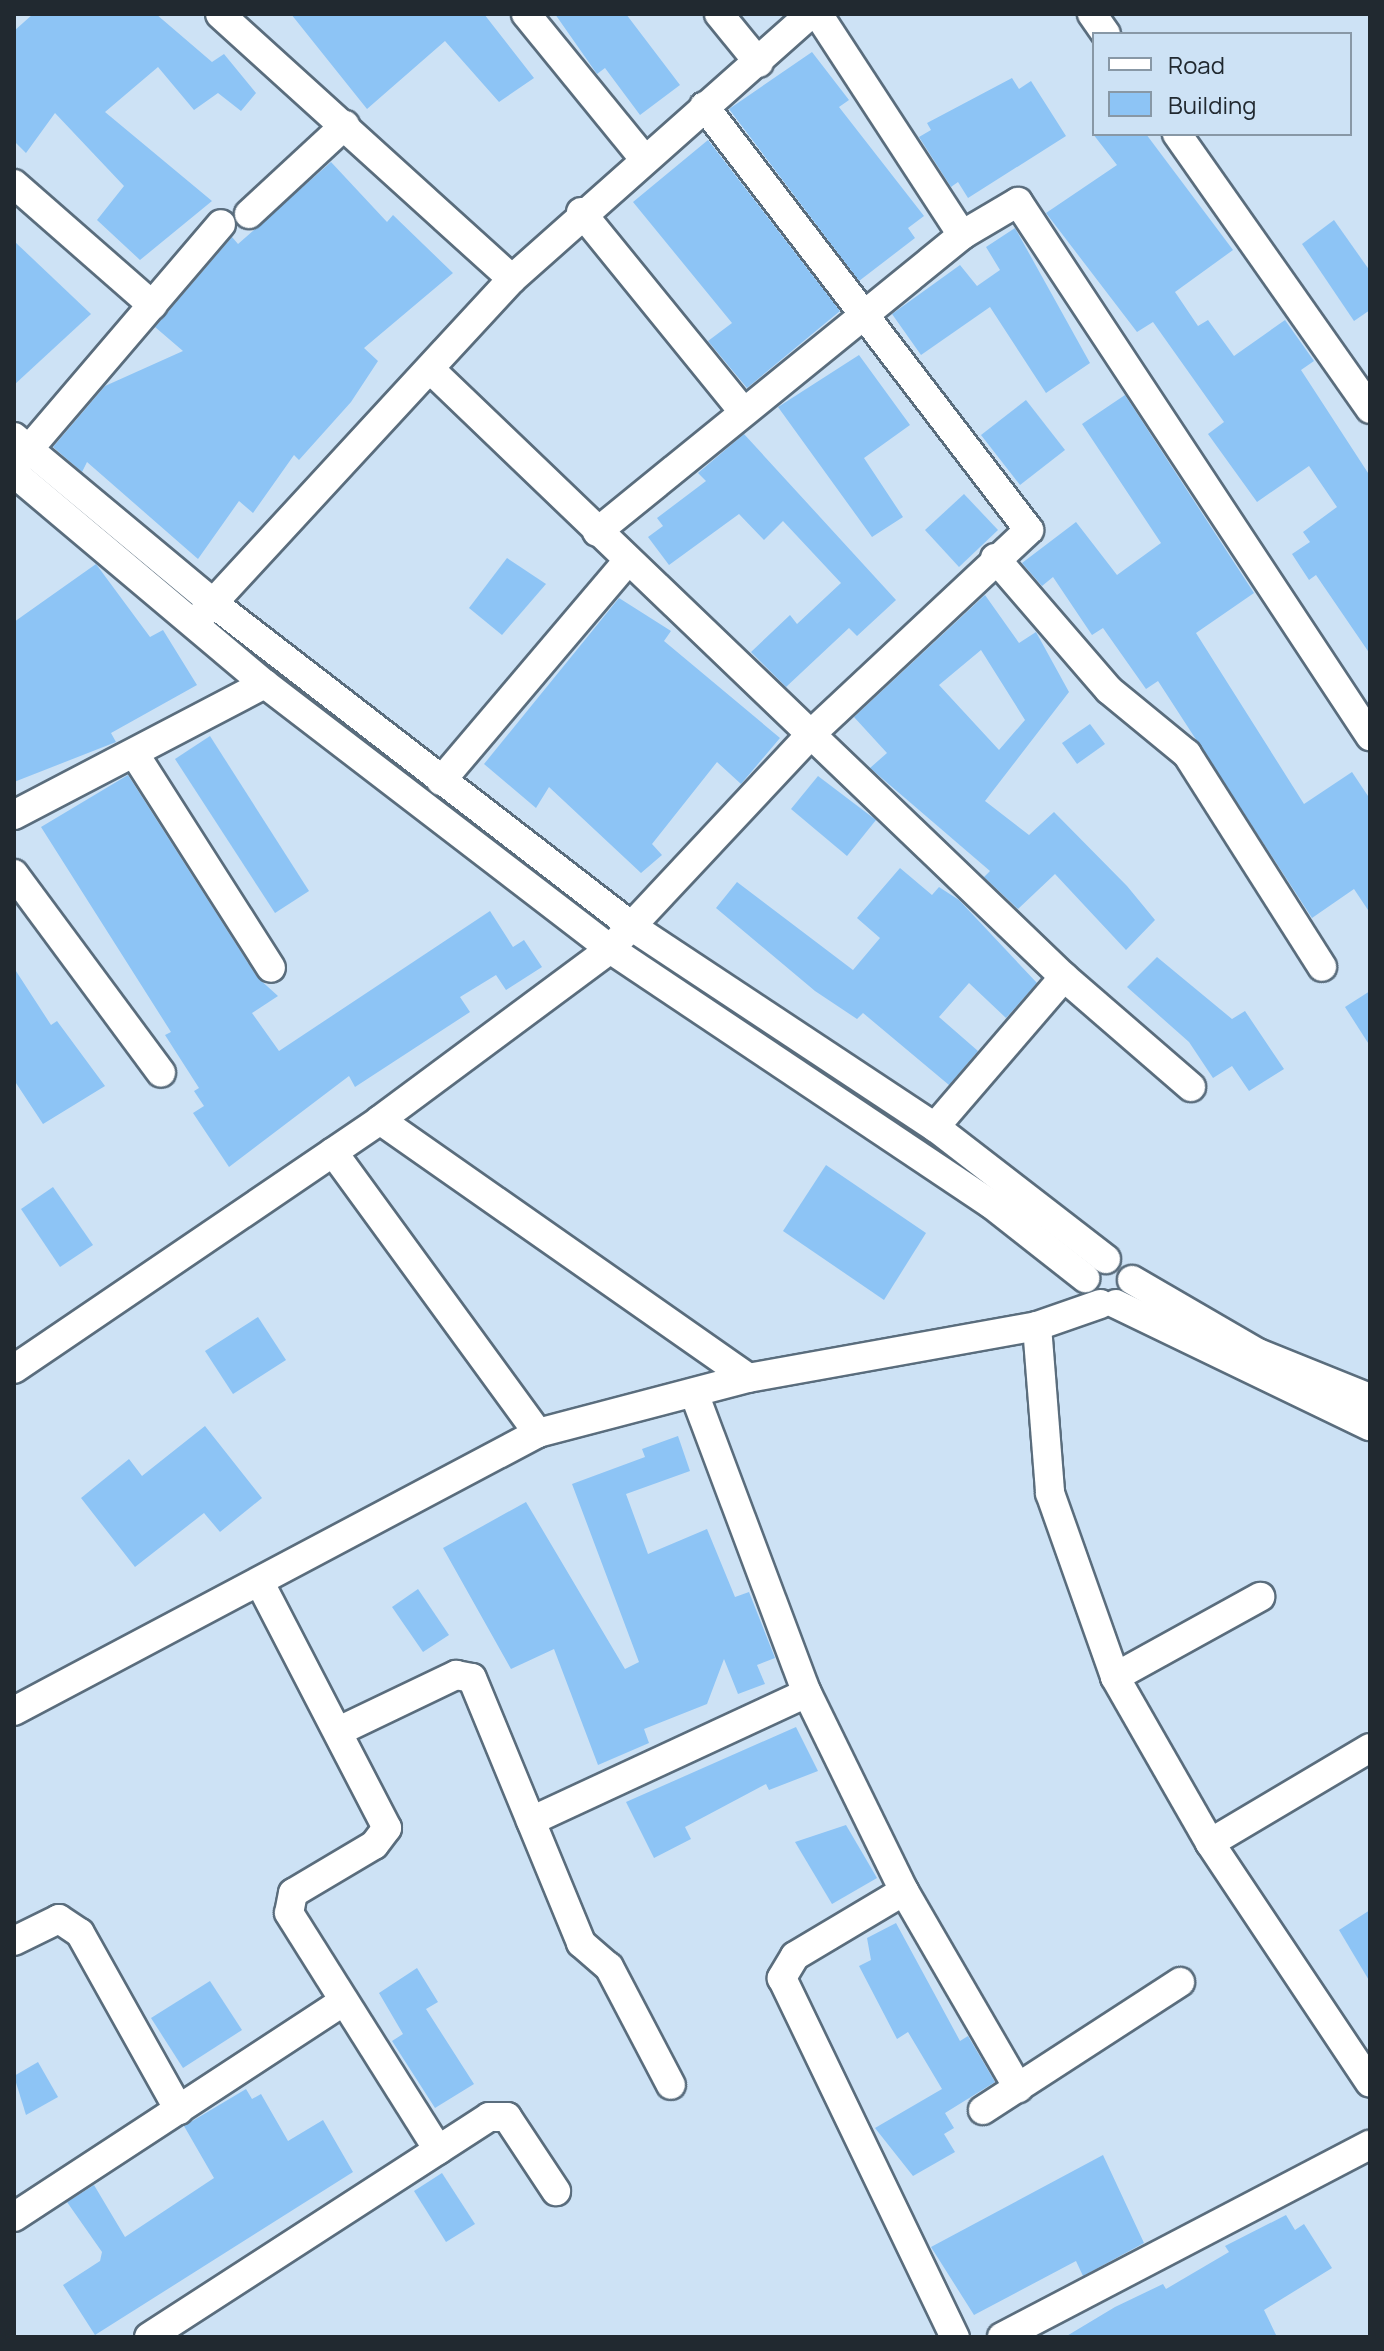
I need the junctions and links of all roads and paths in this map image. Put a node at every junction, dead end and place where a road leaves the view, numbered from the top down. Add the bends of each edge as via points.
1 (220, 14) edge
2 (526, 14) edge
3 (719, 14) edge
4 (810, 14) edge
5 (818, 14) edge
6 (1092, 14) edge
7 (1105, 32) edge
8 (759, 63) junction
9 (704, 106) junction
10 (345, 125) junction
11 (1178, 136) edge
12 (642, 156) junction
13 (14, 184) edge
14 (581, 212) junction
15 (249, 214) dead end
16 (221, 224) dead end
17 (962, 235) junction
18 (512, 279) junction
19 (152, 305) junction
20 (866, 310) junction
21 (431, 370) junction
22 (1370, 409) edge
23 (743, 411) junction
24 (18, 456) edge
25 (597, 532) junction
26 (995, 558) junction
27 (627, 562) junction
28 (203, 614) junction
29 (265, 684) junction
30 (810, 735) junction
31 (1370, 736) edge
32 (136, 756) junction
33 (441, 781) junction
34 (14, 815) edge
35 (14, 874) edge
36 (634, 928) junction
37 (610, 949) junction
38 (1322, 967) dead end
39 (271, 968) dead end
40 (1064, 977) junction
41 (161, 1073) dead end
42 (1191, 1087) dead end
43 (380, 1120) junction
44 (935, 1127) junction
45 (333, 1152) junction
46 (998, 1193) junction
47 (1106, 1259) junction
48 (1085, 1278) junction
49 (1132, 1280) junction
50 (1108, 1304) junction
51 (1037, 1326) junction
52 (1256, 1363) junction
53 (14, 1369) edge
54 (748, 1378) junction
55 (694, 1393) junction
56 (1370, 1398) edge
57 (1370, 1426) edge
58 (538, 1433) junction
59 (260, 1583) junction
60 (1260, 1597) dead end
61 (1115, 1677) junction
62 (807, 1693) junction
63 (14, 1711) edge
64 (339, 1731) junction
65 (1370, 1748) edge
66 (531, 1821) junction
67 (1210, 1843) junction
68 (904, 1891) junction
69 (14, 1941) edge
70 (1180, 1982) dead end
71 (343, 2002) junction
72 (1370, 2083) edge
73 (671, 2085) dead end
74 (1018, 2088) junction
75 (179, 2110) junction
76 (983, 2110) dead end
77 (1370, 2145) edge
78 (438, 2150) junction
79 (556, 2191) dead end
80 (14, 2217) edge
81 (149, 2337) edge
82 (955, 2337) edge
83 (1002, 2337) edge

1 - 10 street
2 - 12 street
3 - 8 street
4 - 8 street
5 - 17 street
6 - 7 street
8 - 9 street
9 - 12 street
9 - 20 street
10 - 15 street
10 - 18 street
11 - 22 street
12 - 14 street
13 - 19 street
14 - 18 street
14 - 23 street
16 - 19 street
17 - 20 street
17 - 31 street via 1018,202
18 - 21 street
19 - 24 street
20 - 23 street
20 - 26 street via 1022,513 1029,530
21 - 25 street
21 - 28 street
23 - 25 street
24 - 28 street
25 - 27 street
26 - 30 street
26 - 38 street via 1109,690 1187,754
27 - 30 street
27 - 33 street
28 - 29 street
28 - 33 street
29 - 32 street
29 - 37 street
30 - 36 street
30 - 40 street
32 - 34 street
32 - 39 street
33 - 36 street
35 - 41 street
36 - 37 street
36 - 44 street
37 - 43 street
37 - 46 street
40 - 42 street
40 - 44 street
43 - 45 street
43 - 54 street
44 - 46 street
45 - 53 street
45 - 58 street
46 - 47 street
46 - 48 street
47 - 48 street
47 - 49 street via 1126,1266
48 - 50 street
49 - 50 street
49 - 52 street
50 - 51 street
50 - 52 street
51 - 54 street
51 - 61 street via 1050,1493
52 - 56 street
52 - 57 street
54 - 55 street
55 - 58 street
55 - 62 street
58 - 59 street
59 - 63 street
59 - 64 street
60 - 61 street
61 - 67 street
62 - 66 street
62 - 68 street
64 - 66 street via 464,1673 478,1686
64 - 71 street via 387,1828 288,1902
65 - 67 street
66 - 73 street via 581,1943 609,1967
67 - 72 street
68 - 74 street
68 - 82 street via 795,1956 782,1978
69 - 75 street via 59,1919 80,1933
70 - 74 street
71 - 75 street
71 - 78 street
74 - 76 street
75 - 80 street
77 - 83 street
78 - 79 street via 489,2117 507,2117
78 - 81 street

